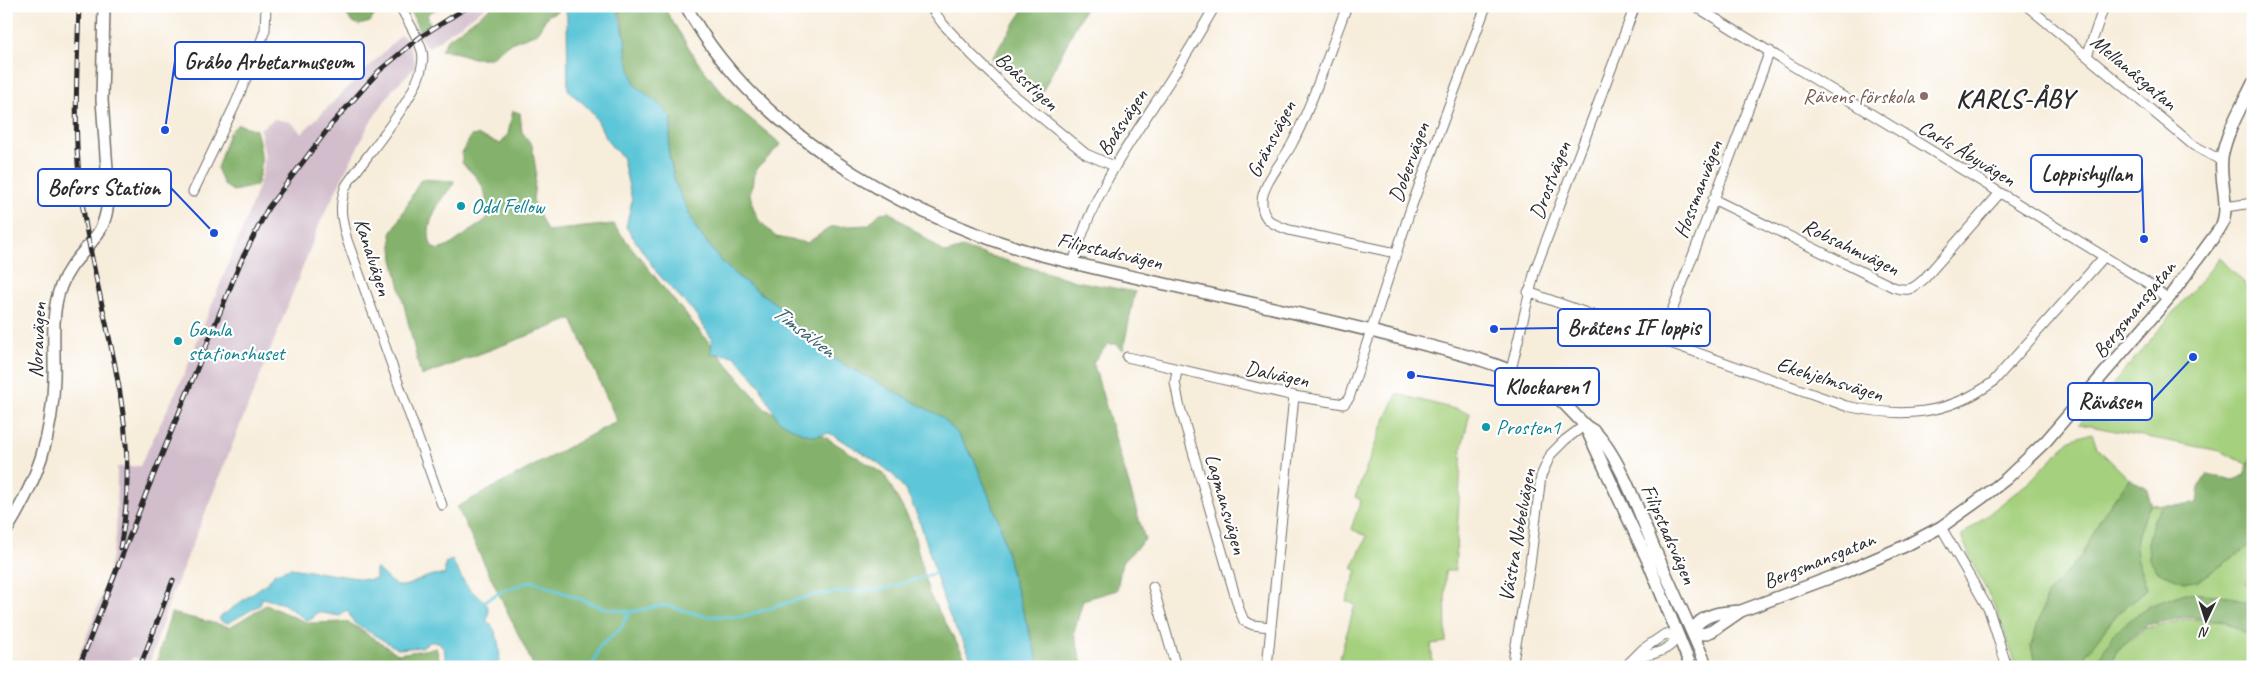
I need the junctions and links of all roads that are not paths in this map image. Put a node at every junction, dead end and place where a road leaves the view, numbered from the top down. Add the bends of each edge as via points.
1 (104, 6) edge
2 (266, 6) edge
3 (400, 6) edge
4 (686, 6) edge
5 (930, 6) edge
6 (1214, 6) edge
7 (1347, 6) edge
8 (1486, 6) edge
9 (1635, 6) edge
10 (1696, 6) edge
11 (2027, 6) edge
12 (2104, 6) edge
13 (1770, 51) junction
14 (2087, 56) junction
15 (2253, 83) edge
16 (2222, 161) junction
17 (1114, 166) junction
18 (193, 192) dead end
19 (2000, 193) junction
20 (1713, 199) junction
21 (2253, 203) edge
22 (2225, 207) junction
23 (1396, 252) junction
24 (2103, 258) junction
25 (1073, 263) junction
26 (1528, 292) junction
27 (2168, 299) junction
28 (1370, 331) junction
29 (1661, 340) junction
30 (1127, 358) dead end
31 (1177, 370) junction
32 (1511, 370) junction
33 (1294, 396) junction
34 (1584, 425) junction
35 (442, 505) dead end
36 (1941, 527) junction
37 (6, 531) edge
38 (1153, 587) dead end
39 (1270, 626) junction
40 (1692, 631) junction
41 (1678, 637) junction
42 (1176, 667) edge
43 (1268, 667) edge
44 (1512, 667) edge
45 (1625, 667) edge
46 (1691, 667) edge
47 (1707, 667) edge
48 (2007, 667) edge

1 - 37 street, Noravägen via 102,73 109,190 107,215 61,286 54,325 53,400 44,454 31,487
2 - 18 street via 265,30 236,106
3 - 35 street, Kanalvägen via 423,52 420,76 408,100 346,186 340,209 347,240
4 - 25 street, Filipstadsvägen via 715,52 751,94 828,156 882,188 956,225 1011,246
5 - 17 street, Boåsstigen via 1008,90 1086,154
6 - 17 street, Boåsvägen via 1171,80
7 - 23 street, Gränsvägen via 1294,141 1264,192 1264,215 1272,224 1289,230
8 - 23 street, Dobervägen
9 - 26 street, Drostvägen
10 - 13 street, Carls Åbyvägen
11 - 14 street, Mellanåsgatan
12 - 14 street
13 - 19 street, Carls Åbyvägen
13 - 20 street, Hossmanvägen
14 - 16 street, Mellanåsgatan via 2193,145
15 - 16 street, Bergsmansgatan via 2226,143
16 - 22 street, Bergsmansgatan
17 - 25 street, Boåsvägen via 1088,216
19 - 20 street, Robsahmvägen via 1924,279 1914,289 1904,290
19 - 24 street, Carls Åbyvägen
20 - 29 street, Hossmanvägen
21 - 22 street
22 - 27 street, Bergsmansgatan via 2221,227
23 - 28 street, Dobervägen
24 - 27 street, Carls Åbyvägen via 2149,284
24 - 29 street, Ekehjelmsvägen via 1993,382 1959,403 1916,414 1891,414 1846,406
25 - 28 street, Filipstadsvägen
26 - 29 street, Ekehjelmsvägen
26 - 32 street, Drostvägen
27 - 36 street, Bergsmansgatan via 2026,462
28 - 32 street, Filipstadsvägen
28 - 33 street, Dalvägen via 1349,398 1344,404
30 - 31 street, Dalvägen
31 - 33 street, Dalvägen
31 - 39 street, Lagmansvägen via 1175,382 1179,404 1239,609 1244,621
32 - 34 street, Filipstadsvägen via 1549,390
33 - 39 street
34 - 40 street, Filipstadsvägen via 1595,432 1609,451
34 - 41 street, Filipstadsvägen via 1648,561
34 - 44 street, Västra Nobelvägen via 1551,454 1541,476
36 - 40 street, Bergsmansgatan via 1845,572 1741,611 1712,631 1704,634
36 - 48 street via 1989,610
38 - 42 street
39 - 43 street
40 - 41 street, Bergsmansgatan
40 - 47 street, Filipstadsvägen
41 - 45 street via 1665,634
41 - 46 street, Filipstadsvägen

